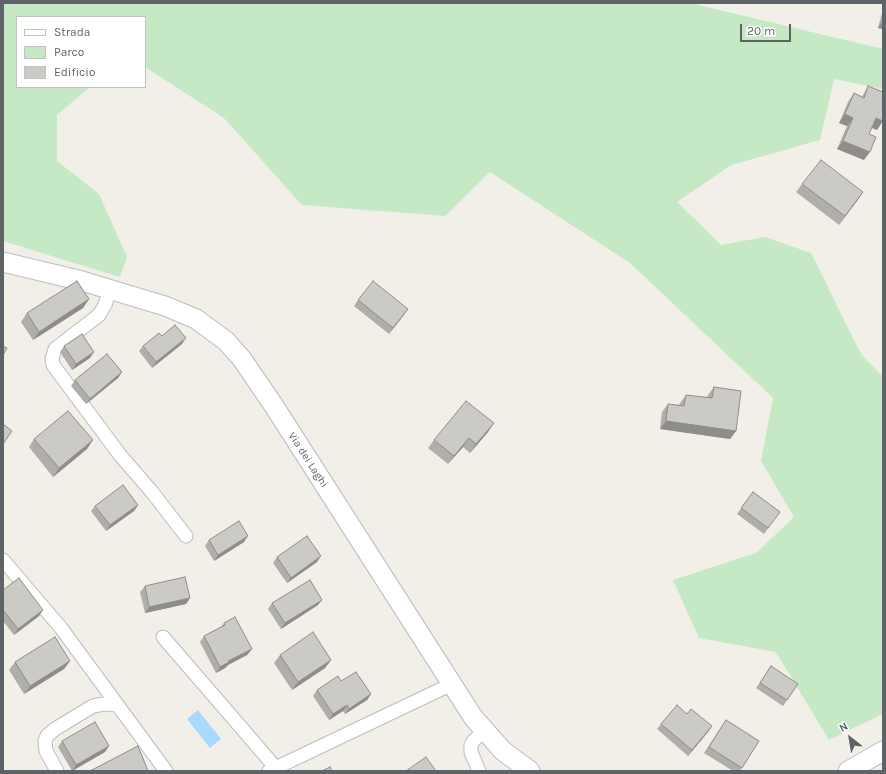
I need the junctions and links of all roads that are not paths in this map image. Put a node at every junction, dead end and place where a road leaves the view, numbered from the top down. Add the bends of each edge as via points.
1 (3, 262) edge
2 (110, 289) junction
3 (186, 536) dead end
4 (3, 560) edge
5 (163, 638) dead end
6 (452, 684) junction
7 (117, 705) junction
8 (484, 730) junction
9 (883, 751) edge
10 (273, 769) edge
11 (526, 770) edge
12 (57, 771) edge
13 (166, 771) edge
14 (479, 771) edge
15 (848, 771) edge

1 - 2 main road, Via dei Laghi
2 - 3 street via 99,315 55,349 53,365 120,455
2 - 6 main road, Via dei Laghi via 196,319 216,332 233,348 274,406
4 - 7 street via 61,628
5 - 10 street
6 - 8 main road, Via dei Laghi
6 - 10 street
7 - 12 street via 93,706 47,736 46,751
7 - 13 street
8 - 11 main road, Via dei Laghi via 503,751
8 - 14 street via 472,745
9 - 15 main road

